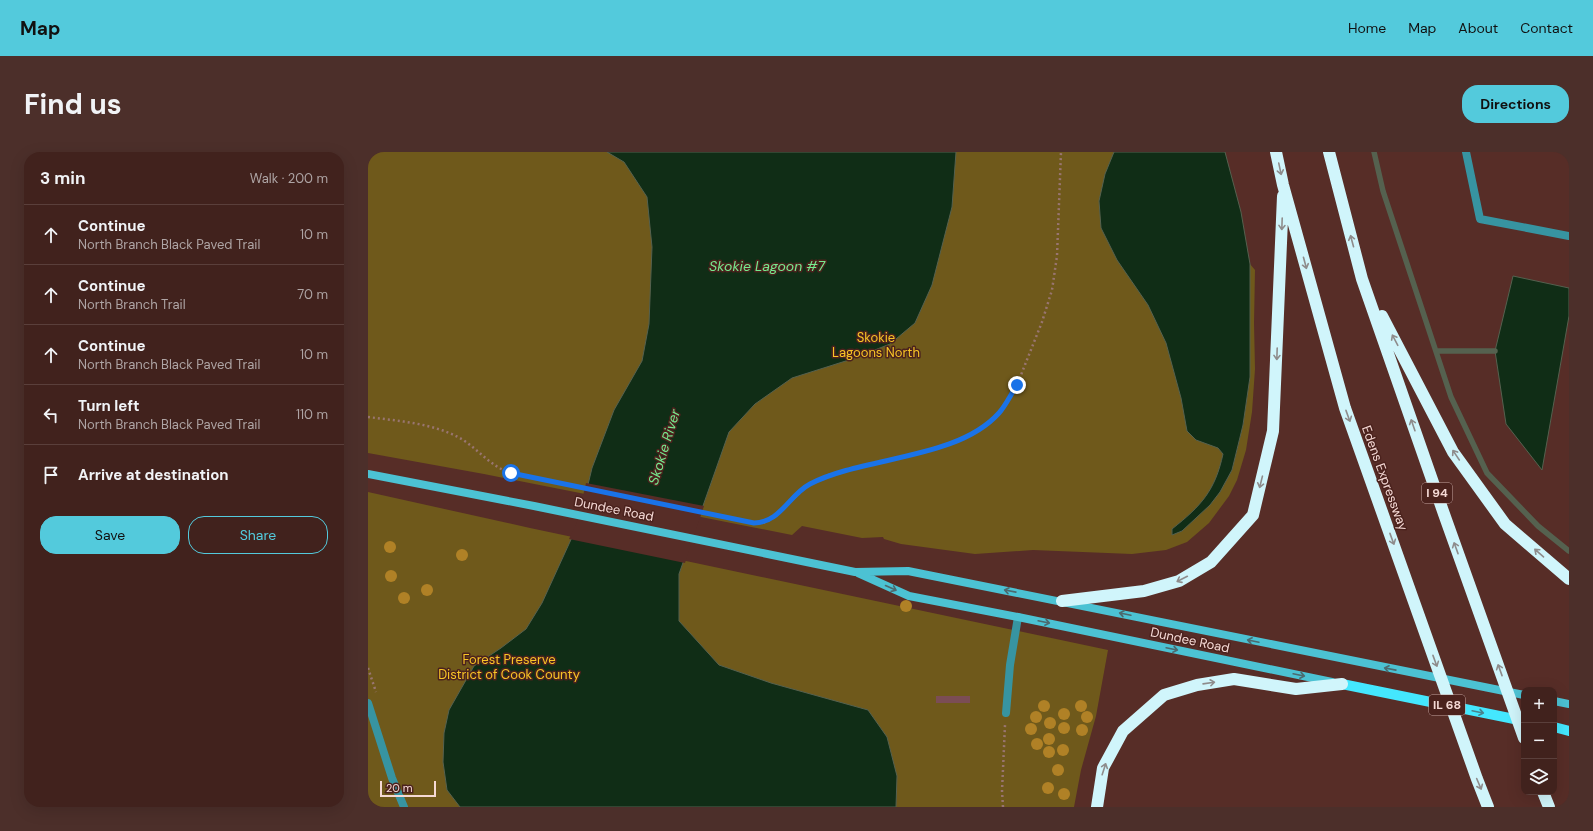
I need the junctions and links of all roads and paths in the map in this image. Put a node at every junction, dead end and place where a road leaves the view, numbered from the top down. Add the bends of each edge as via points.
1 (1061, 152) edge
2 (1276, 152) edge
3 (1329, 152) edge
4 (1466, 152) edge
5 (1284, 185) junction
6 (1569, 236) edge
7 (1362, 279) junction
8 (368, 417) edge
9 (368, 474) edge
10 (855, 572) junction
11 (1569, 579) edge
12 (1062, 601) junction
13 (1018, 617) junction
14 (1342, 684) junction
15 (1521, 694) edge
16 (1557, 702) edge
17 (368, 703) edge
18 (1569, 704) edge
19 (1006, 713) joint
20 (1521, 720) edge
21 (1557, 728) edge
22 (1521, 730) edge
23 (1569, 730) edge
24 (1544, 795) edge
25 (1486, 804) edge
26 (404, 807) edge
27 (1003, 807) edge
28 (1097, 807) edge
29 (1549, 807) edge

1 - 8 path via 1057,256 1052,290 1017,385 999,413 980,429 958,441 830,475 808,485 773,518 763,523 504,471 458,437 419,425
2 -> 5 highway, Edens Expressway
7 -> 3 highway, I 94
4 - 6 lane via 1480,219
5 -> 12 highway via 1273,431 1253,515 1212,562 1179,581 1144,591
5 -> 25 highway, Edens Expressway via 1345,408
11 -> 7 highway via 1505,524 1453,452
22 -> 7 highway, I 94
9 - 10 main road, Dundee Road
12 -> 10 main road, Dundee Road via 908,571
10 -> 13 main road, Dundee Road via 909,596
15 -> 12 main road, Dundee Road
13 -> 14 main road, Dundee Road
13 - 19 lane
14 -> 20 main road, Dundee Road / IL 68
28 -> 14 highway via 1103,768 1123,731 1164,695 1197,684 1234,679 1296,689
16 - 18 main road
17 - 26 lane
19 - 27 path
21 - 23 main road
24 - 29 highway

